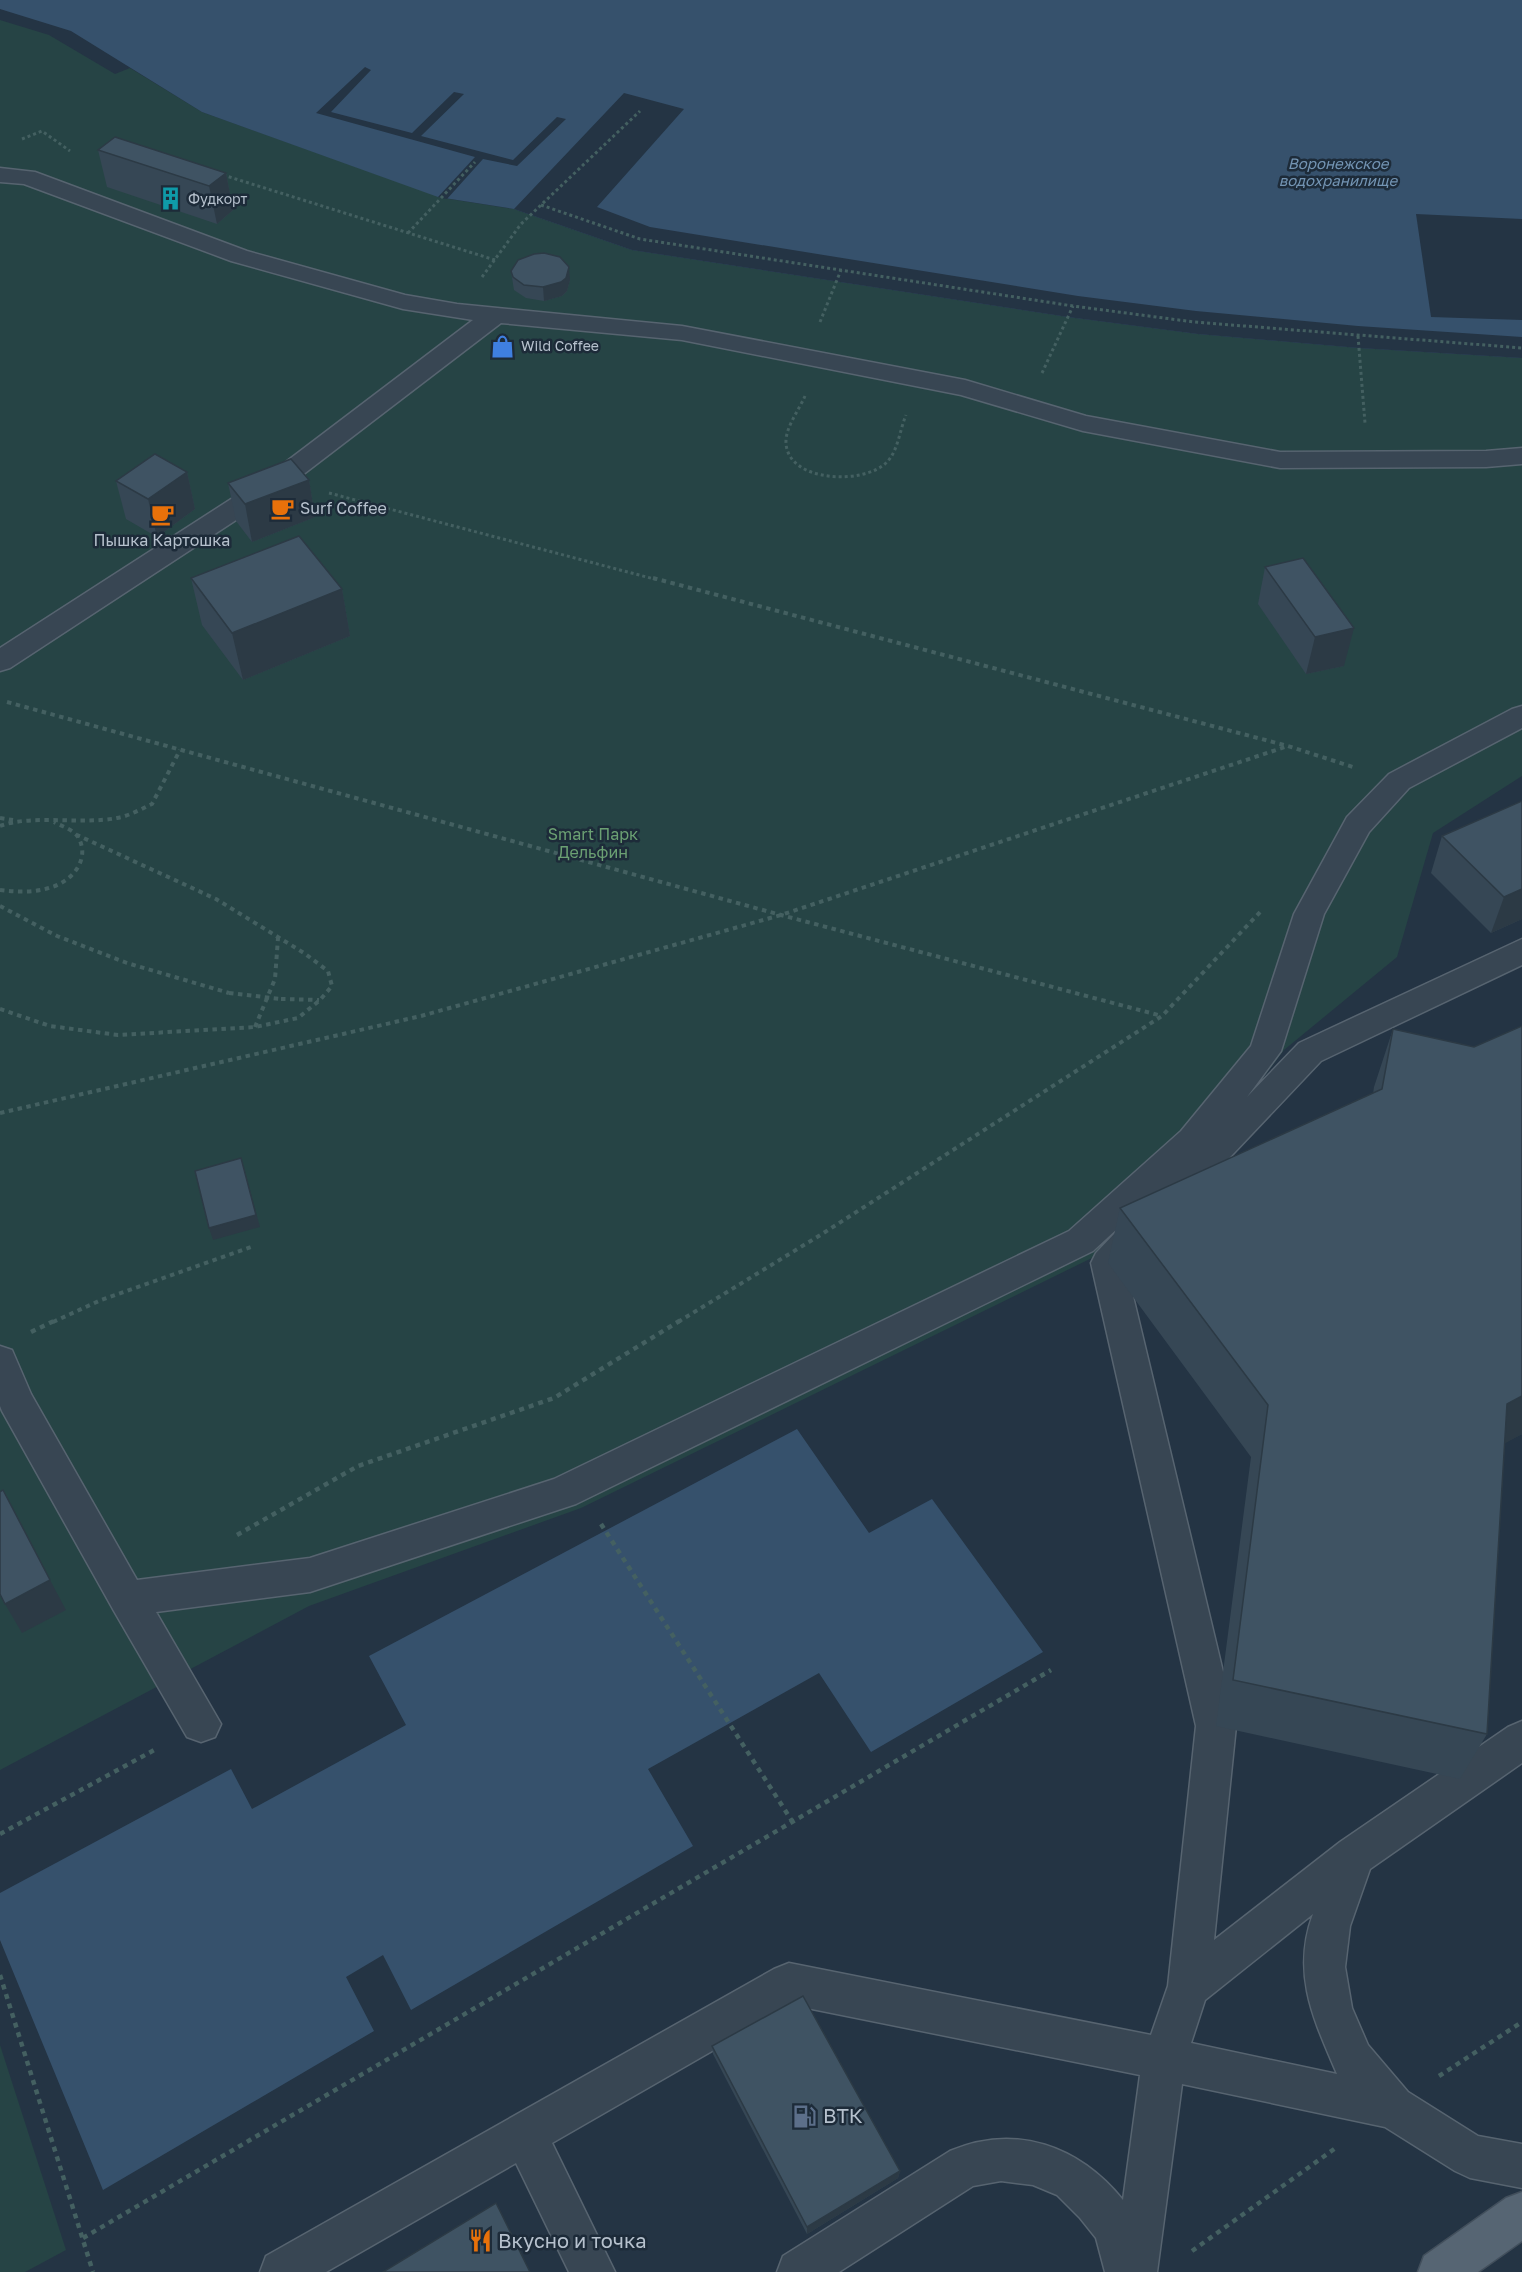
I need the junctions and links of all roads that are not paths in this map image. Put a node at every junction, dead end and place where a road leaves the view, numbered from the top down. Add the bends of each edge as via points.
1 (0, 175) edge
2 (495, 315) junction
3 (1522, 456) edge
4 (0, 661) edge
5 (1522, 716) edge
6 (1522, 951) edge
7 (10, 1348) edge
8 (8, 1403) edge
9 (127, 1599) junction
10 (201, 1724) road end
11 (1522, 1740) edge
12 (1354, 1856) junction
13 (1189, 1986) junction
14 (1164, 2059) junction
15 (1393, 2107) junction
16 (524, 2134) junction
17 (1522, 2166) edge
18 (1522, 2214) edge
19 (282, 2272) edge
20 (593, 2272) edge
21 (799, 2272) edge
22 (1127, 2272) edge
23 (1135, 2272) edge
24 (1440, 2272) edge

1 - 2 lane via 27,177 239,256 403,302
2 - 3 lane via 682,333 942,383 1083,423 1280,460
2 - 4 lane via 279,480
5 - 9 lane via 1399,781 1358,825 1309,914 1265,1051 1193,1140 1081,1241 563,1492 310,1575
6 - 13 lane via 1310,1052 1108,1263 1216,1726
7 - 8 lane
8 - 9 lane
9 - 10 lane
11 - 12 lane
12 - 13 lane
12 - 15 lane via 1329,1926 1324,1967 1331,2010 1353,2060
13 - 14 lane
14 - 15 lane
14 - 16 lane via 789,1984
14 - 23 lane
15 - 17 lane via 1470,2156
16 - 19 lane
16 - 20 lane
18 - 24 main road
21 - 22 lane via 965,2166 1001,2159 1035,2163 1072,2180 1116,2227

